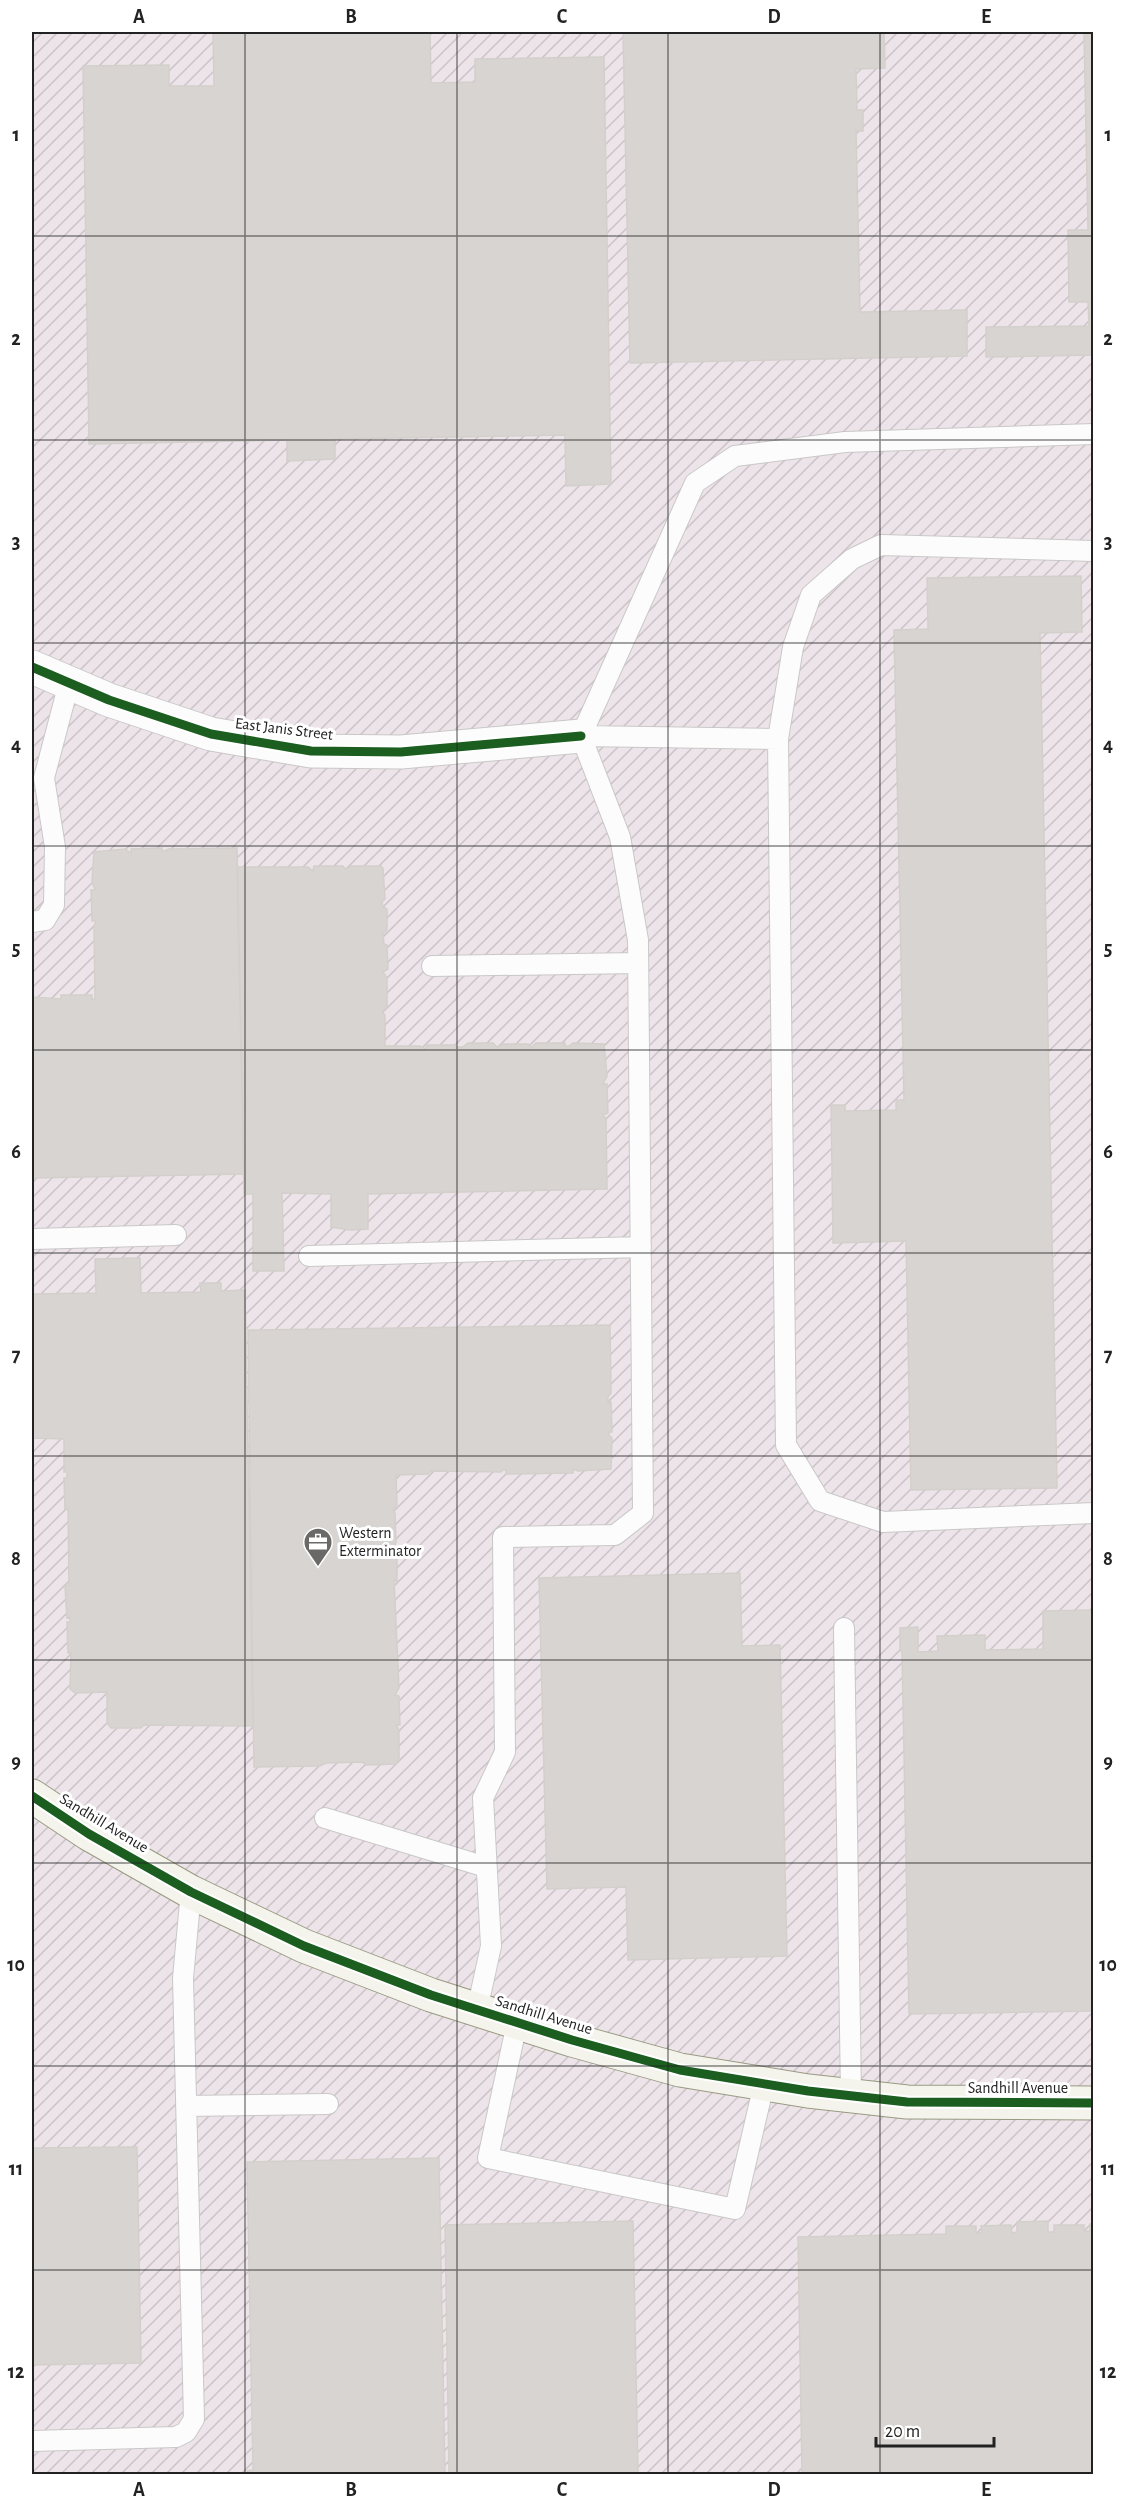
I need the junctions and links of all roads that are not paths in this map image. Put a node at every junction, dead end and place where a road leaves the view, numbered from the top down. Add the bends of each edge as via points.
1 (1094, 434) edge
2 (1094, 551) edge
3 (32, 667) edge
4 (69, 683) junction
5 (581, 736) junction
6 (778, 739) junction
7 (38, 782) edge
8 (32, 922) edge
9 (638, 963) junction
10 (432, 966) dead end
11 (176, 1235) dead end
12 (32, 1239) edge
13 (641, 1247) junction
14 (309, 1256) dead end
15 (1094, 1513) edge
16 (844, 1628) dead end
17 (32, 1796) edge
18 (325, 1818) dead end
19 (486, 1868) junction
20 (191, 1892) junction
21 (477, 2010) junction
22 (517, 2023) junction
23 (764, 2084) junction
24 (850, 2096) junction
25 (1094, 2103) edge
26 (328, 2104) dead end
27 (186, 2106) junction
28 (32, 2441) edge

1 - 5 lane via 845,442 735,456 695,483
2 - 6 lane via 881,545 852,559 811,595 793,647
3 - 4 street, East Janis Street
4 - 5 street, East Janis Street via 212,734 311,751 401,752
4 - 7 lane
5 - 6 lane
5 - 9 lane via 620,837 638,940
6 - 15 lane via 786,1445 820,1501 883,1522
7 - 8 lane via 55,847 54,905 45,920
9 - 10 lane
9 - 13 lane
11 - 12 lane
13 - 14 lane
13 - 19 lane via 643,1514 615,1535 503,1537 505,1752 483,1798
16 - 24 lane
17 - 20 street, Sandhill Avenue via 89,1834
18 - 19 lane
19 - 21 lane via 491,1946
20 - 21 street, Sandhill Avenue via 304,1946
20 - 27 lane via 183,1978
21 - 22 street, Sandhill Avenue
22 - 23 street, Sandhill Avenue via 680,2070
22 - 23 lane via 488,2157 735,2209
23 - 24 street, Sandhill Avenue
24 - 25 street, Sandhill Avenue via 907,2102
26 - 27 lane
27 - 28 lane via 194,2419 186,2432 176,2437

